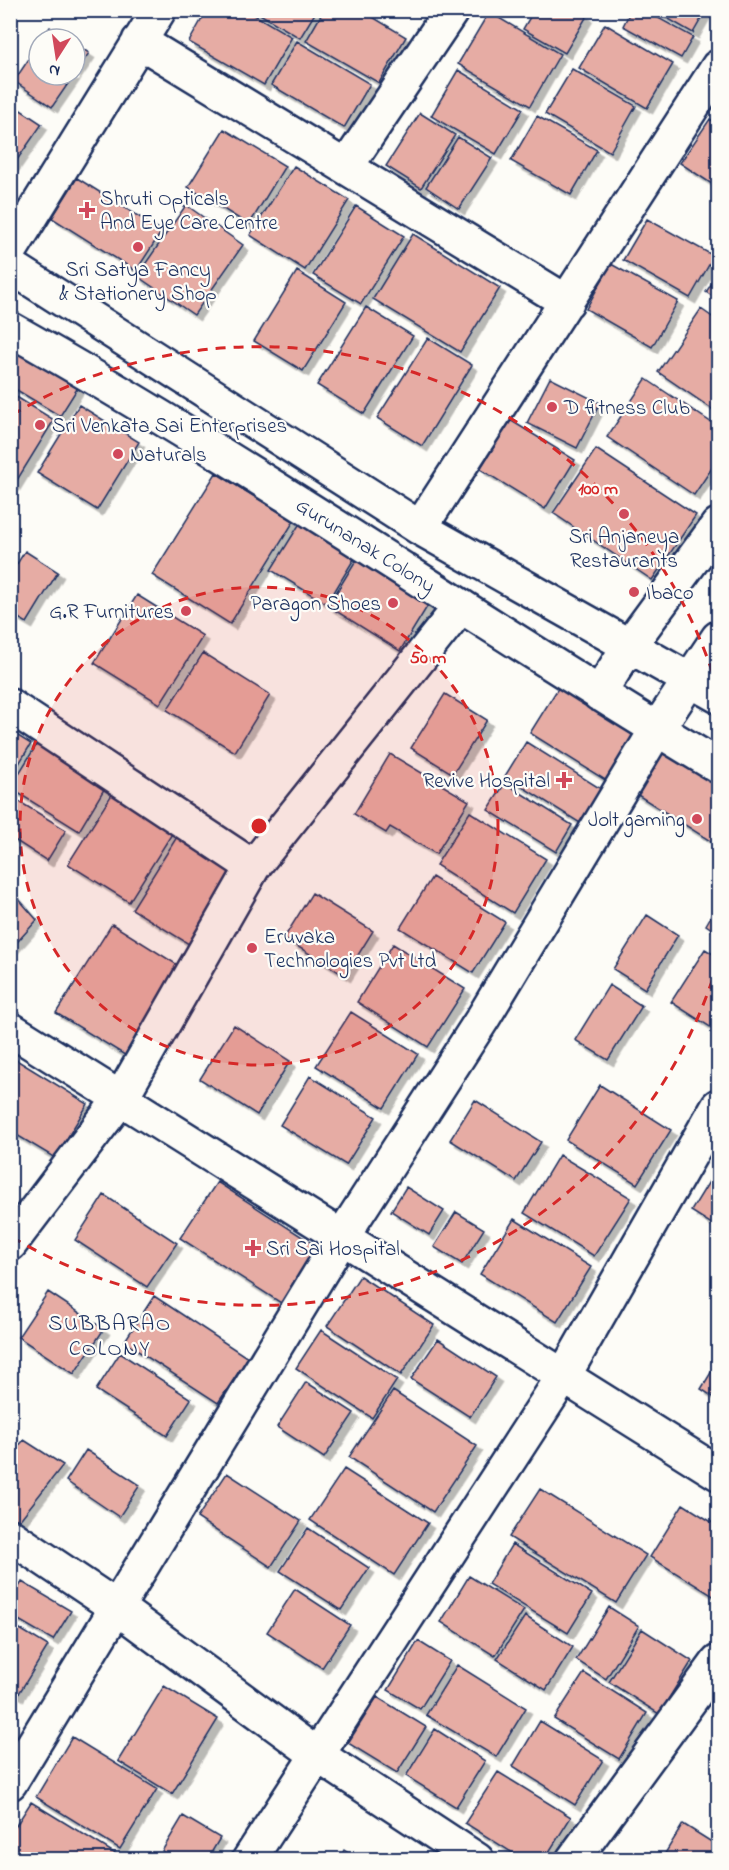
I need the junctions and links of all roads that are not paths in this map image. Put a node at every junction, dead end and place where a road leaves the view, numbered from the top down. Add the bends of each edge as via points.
1 (159, 10) edge
2 (452, 10) edge
3 (139, 41) junction
4 (718, 67) edge
5 (346, 167) junction
6 (10, 251) edge
7 (10, 266) edge
8 (567, 302) junction
9 (10, 329) edge
10 (718, 525) edge
11 (420, 528) junction
12 (461, 606) junction
13 (718, 638) edge
14 (629, 646) junction
15 (689, 680) junction
16 (599, 694) junction
17 (718, 696) edge
18 (10, 706) edge
19 (657, 729) junction
20 (718, 766) edge
21 (253, 867) junction
22 (10, 1029) edge
23 (121, 1098) junction
24 (714, 1122) edge
25 (342, 1237) junction
26 (10, 1244) edge
27 (563, 1377) junction
28 (718, 1473) edge
29 (10, 1536) edge
30 (116, 1607) junction
31 (718, 1662) edge
32 (316, 1754) junction
33 (10, 1783) edge
34 (249, 1860) edge
35 (477, 1860) edge
36 (573, 1860) edge

1 - 3 street
2 - 5 street
3 - 5 street
3 - 6 street
4 - 8 street
5 - 8 street
7 - 11 street, Gurunanak Colony
8 - 11 street
9 - 12 street, Gurunanak Colony via 113,387
10 - 14 street
11 - 14 street, Gurunanak Colony
12 - 16 street, Gurunanak Colony
12 - 21 street
13 - 15 street
14 - 15 street, Gurunanak Colony
14 - 16 street
15 - 17 street, Gurunanak Colony
15 - 19 street
16 - 19 street, Gurunanak Colony
18 - 21 street
19 - 20 street, Gurunanak Colony
19 - 25 street via 483,1018
21 - 23 street
22 - 23 street
23 - 25 street
23 - 26 street
24 - 27 street
25 - 27 street
25 - 30 street
27 - 28 street
27 - 32 street
29 - 30 street
30 - 32 street
30 - 33 street
31 - 36 street
32 - 34 street
32 - 35 street

